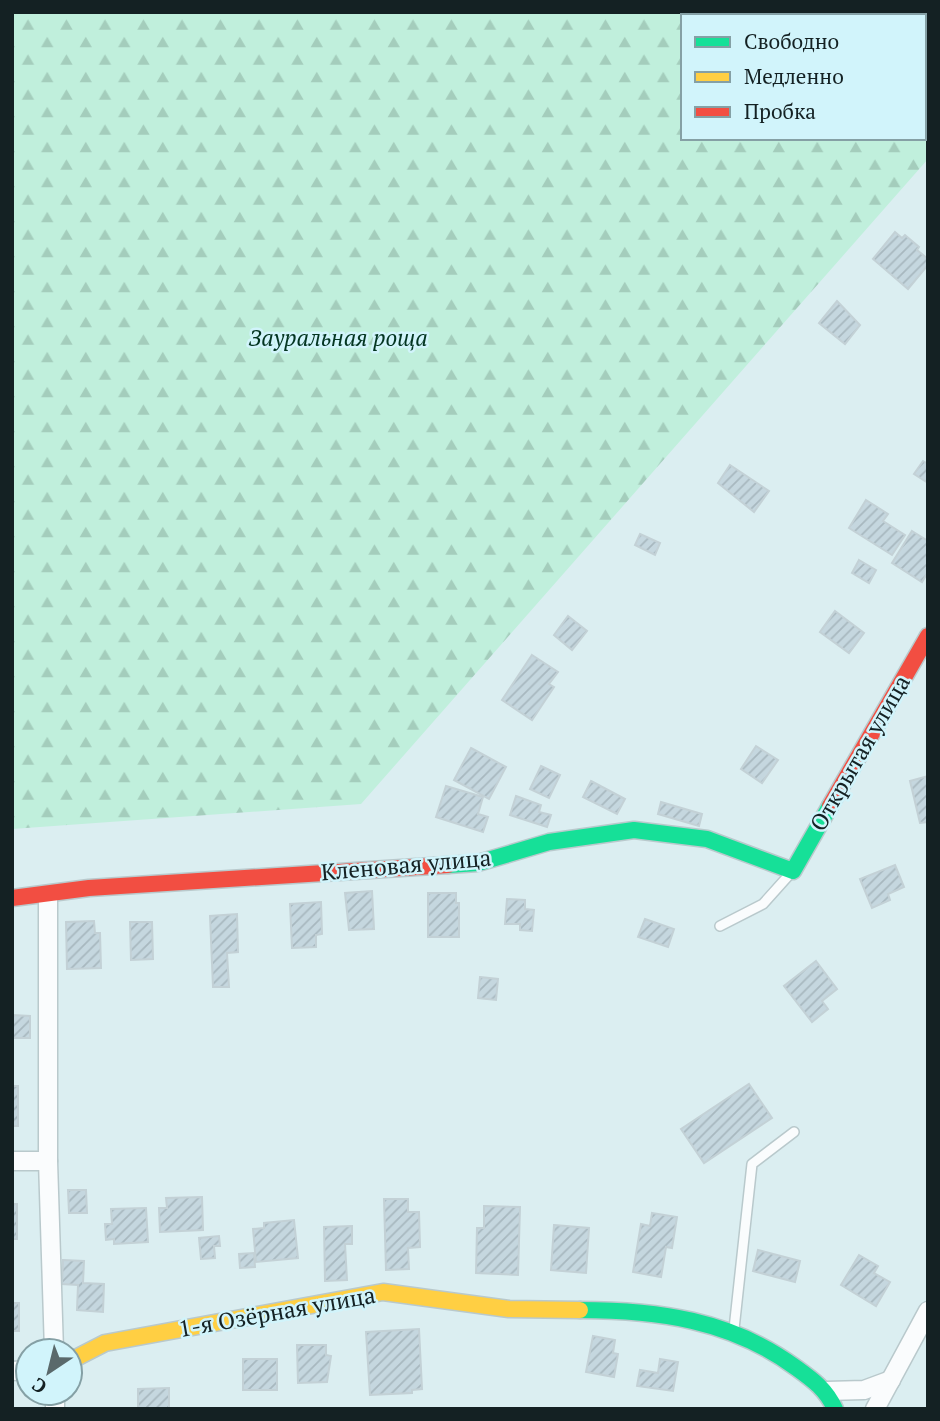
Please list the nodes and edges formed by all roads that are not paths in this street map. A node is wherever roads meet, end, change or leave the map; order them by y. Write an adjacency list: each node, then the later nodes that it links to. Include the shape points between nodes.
1 (928, 636): 2 (street, Открытая улица)
2 (793, 871): 3 (street, Кленовая улица, via 707,839 634,830 549,842 478,863 89,888); 5 (lane, via 763,904)
3 (48, 895): 4 (street, Кленовая улица); 8 (street)
4 (12, 898)
5 (720, 926)
6 (794, 1132): 10 (lane, via 752,1164)
7 (12, 1161): 8 (street)
8 (48, 1161): 11 (street)
9 (928, 1311): 13 (street)
10 (734, 1331): 12 (street, 1-я Озёрная улица, via 638,1310 509,1310 383,1292 104,1343); 14 (street, 1-я Озёрная улица)
11 (54, 1337)
12 (84, 1354)
13 (891, 1380): 14 (street, via 863,1390); 16 (street)
14 (827, 1391): 15 (street)
15 (835, 1409)
16 (875, 1409)

